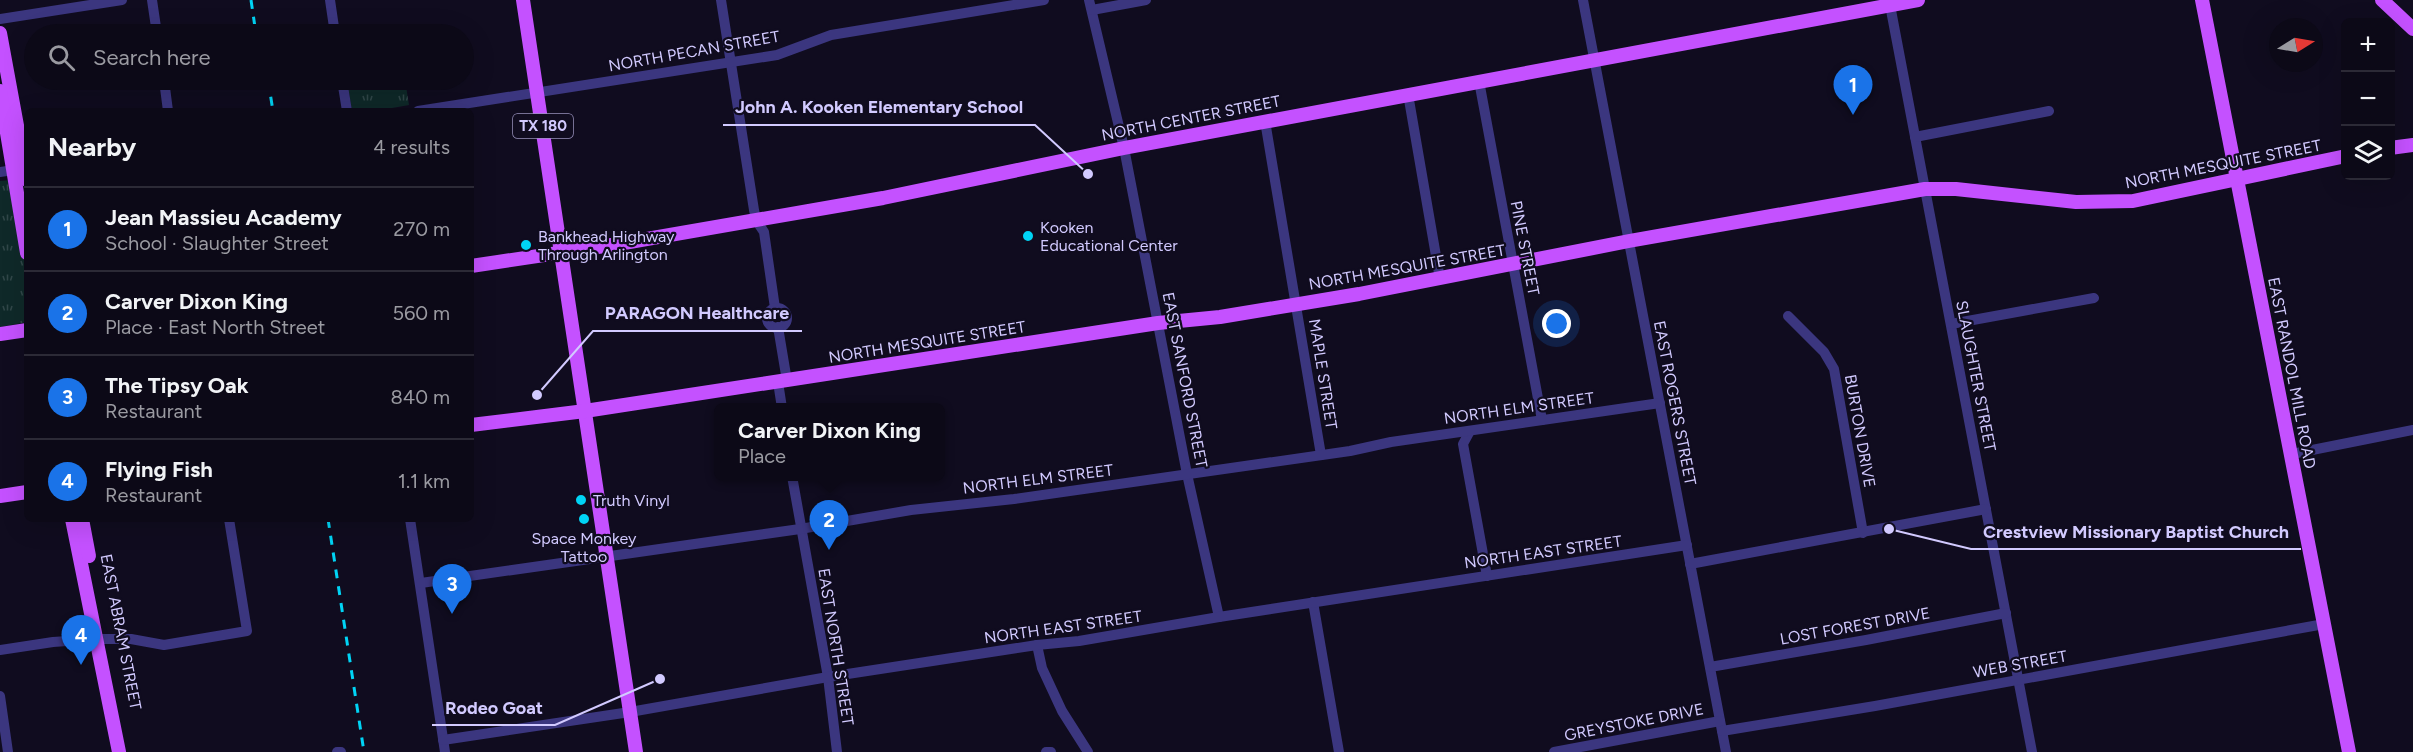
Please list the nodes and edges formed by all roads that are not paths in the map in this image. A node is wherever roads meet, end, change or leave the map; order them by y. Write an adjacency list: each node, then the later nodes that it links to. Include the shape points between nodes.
1 (122, 0): 14 (street)
2 (152, 0): 15 (street)
3 (330, 0): 16 (street)
4 (523, 0): 25 (main road, TX 180)
5 (721, 0): 20 (street)
6 (1044, 0): 20 (street, NORTH PECAN STREET, via 831,35 777,55)
7 (1146, 0): 12 (street)
8 (1583, 0): 19 (street, EAST ROGERS STREET)
9 (1918, 0): 13 (main road, NORTH CENTER STREET)
10 (2202, 0): 38 (main road, EAST RANDOL MILL ROAD)
11 (2382, 0): 17 (main road)
12 (1090, 5): 35 (street, EAST SANFORD STREET)
13 (1890, 5): 19 (main road, NORTH CENTER STREET); 32 (street, SLAUGHTER STREET)
14 (0, 19)
15 (156, 24)
16 (334, 24)
17 (2413, 29)
18 (0, 33): 37 (main road)
19 (1595, 60): 21 (main road, NORTH CENTER STREET); 42 (street, EAST ROGERS STREET)
20 (730, 61): 25 (street, NORTH PECAN STREET); 40 (street)
21 (1479, 81): 26 (main road, NORTH CENTER STREET); 44 (street, PINE STREET)
22 (165, 90): 27 (street)
23 (344, 90): 28 (street)
24 (0, 91): 37 (main road)
25 (537, 93): 29 (street, NORTH PECAN STREET); 43 (main road, TX 180)
26 (1408, 94): 31 (main road, NORTH CENTER STREET); 46 (street)
27 (168, 108)
28 (347, 108)
29 (438, 108)
30 (2049, 111): 32 (street)
31 (1265, 121): 35 (main road, NORTH CENTER STREET); 48 (street, MAPLE STREET)
32 (1915, 137): 39 (street, SLAUGHTER STREET)
33 (2413, 145): 34 (main road)
34 (2395, 147)
35 (1124, 148): 40 (main road, NORTH CENTER STREET); 50 (street, EAST SANFORD STREET)
36 (2341, 157): 38 (main road, NORTH MESQUITE STREET)
37 (18, 172): 41 (main road)
38 (2237, 179): 39 (main road, NORTH MESQUITE STREET, via 2133,201 2105,202); 62 (main road, EAST RANDOL MILL ROAD)
39 (1925, 189): 42 (main road, NORTH MESQUITE STREET); 51 (street, SLAUGHTER STREET)
40 (756, 220): 43 (main road, NORTH CENTER STREET); 54 (street, via 764,232 775,308 786,315 785,322 778,327)
41 (24, 226)
42 (1629, 241): 44 (main road, NORTH MESQUITE STREET); 56 (street, EAST ROGERS STREET)
43 (562, 253): 45 (main road, NORTH CENTER STREET); 57 (main road, TX 180)
44 (1513, 264): 46 (main road, NORTH MESQUITE STREET); 58 (street, PINE STREET)
45 (474, 266)
46 (1440, 279): 48 (main road, NORTH MESQUITE STREET)
47 (2094, 298): 51 (street)
48 (1297, 303): 50 (main road, NORTH MESQUITE STREET); 63 (street, MAPLE STREET)
49 (1788, 316): 74 (street, BURTON DRIVE, via 1824,352 1834,369)
50 (1158, 323): 54 (main road, NORTH MESQUITE STREET); 64 (street, EAST SANFORD STREET)
51 (1951, 324): 68 (street, SLAUGHTER STREET)
52 (24, 330): 53 (main road)
53 (0, 334)
54 (783, 381): 55 (street); 57 (main road, NORTH MESQUITE STREET)
55 (782, 403)
56 (1660, 403): 58 (street, NORTH ELM STREET); 75 (street, EAST ROGERS STREET)
57 (585, 411): 59 (main road, NORTH MESQUITE STREET); 76 (main road, TX 180)
58 (1542, 420): 61 (street, NORTH ELM STREET)
59 (474, 425)
60 (2413, 430): 62 (street)
61 (1470, 431): 63 (street, NORTH ELM STREET); 78 (street, via 1463,444)
62 (2292, 454): 83 (main road, EAST RANDOL MILL ROAD)
63 (1321, 455): 64 (street, NORTH ELM STREET)
64 (1187, 474): 73 (street, NORTH ELM STREET, via 911,510); 82 (street, EAST SANFORD STREET)
65 (793, 481): 73 (street, EAST NORTH STREET)
66 (24, 492): 67 (main road)
67 (0, 496)
68 (1986, 509): 74 (street); 81 (street, SLAUGHTER STREET)
69 (73, 522): 84 (main road, EAST ABRAM STREET)
70 (82, 522): 84 (main road, EAST ABRAM STREET)
71 (229, 522): 84 (street, via 247,631 164,645)
72 (410, 522): 79 (street)
73 (800, 530): 76 (street, NORTH ELM STREET); 88 (street, EAST NORTH STREET)
74 (1863, 533): 77 (street)
75 (1687, 545): 77 (street, EAST ROGERS STREET); 78 (street, NORTH EAST STREET)
76 (607, 558): 79 (street, NORTH ELM STREET); 91 (main road, TX 180)
77 (1690, 564): 87 (street, EAST ROGERS STREET)
78 (1487, 576): 80 (street, NORTH EAST STREET)
79 (420, 583): 93 (street)
80 (1313, 602): 82 (street, NORTH EAST STREET); 101 (street)
81 (2006, 613): 87 (street, LOST FOREST DRIVE); 89 (street, SLAUGHTER STREET)
82 (1219, 617): 85 (street, NORTH EAST STREET)
83 (2324, 624): 89 (street, WEB STREET); 105 (main road, EAST RANDOL MILL ROAD)
84 (101, 639): 86 (street); 95 (main road, EAST ABRAM STREET); 96 (main road, EAST ABRAM STREET)
85 (1037, 645): 88 (street, NORTH EAST STREET); 100 (street, via 1042,668 1062,711)
86 (0, 651)
87 (1710, 667): 92 (street, EAST ROGERS STREET)
88 (828, 677): 91 (street, NORTH EAST STREET); 99 (street, EAST NORTH STREET)
89 (2018, 679): 92 (street, WEB STREET); 104 (street, SLAUGHTER STREET)
90 (0, 696): 94 (street)
91 (630, 712): 93 (street, NORTH EAST STREET); 98 (main road, TX 180)
92 (1721, 726): 102 (street, GREYSTOKE DRIVE); 103 (street, EAST ROGERS STREET)
93 (443, 740): 97 (street)
94 (8, 752)
95 (119, 752)
96 (127, 752)
97 (445, 752)
98 (636, 752)
99 (837, 752)
100 (1088, 752)
101 (1339, 752)
102 (1554, 752)
103 (1726, 752)
104 (2032, 752)
105 (2349, 752)

